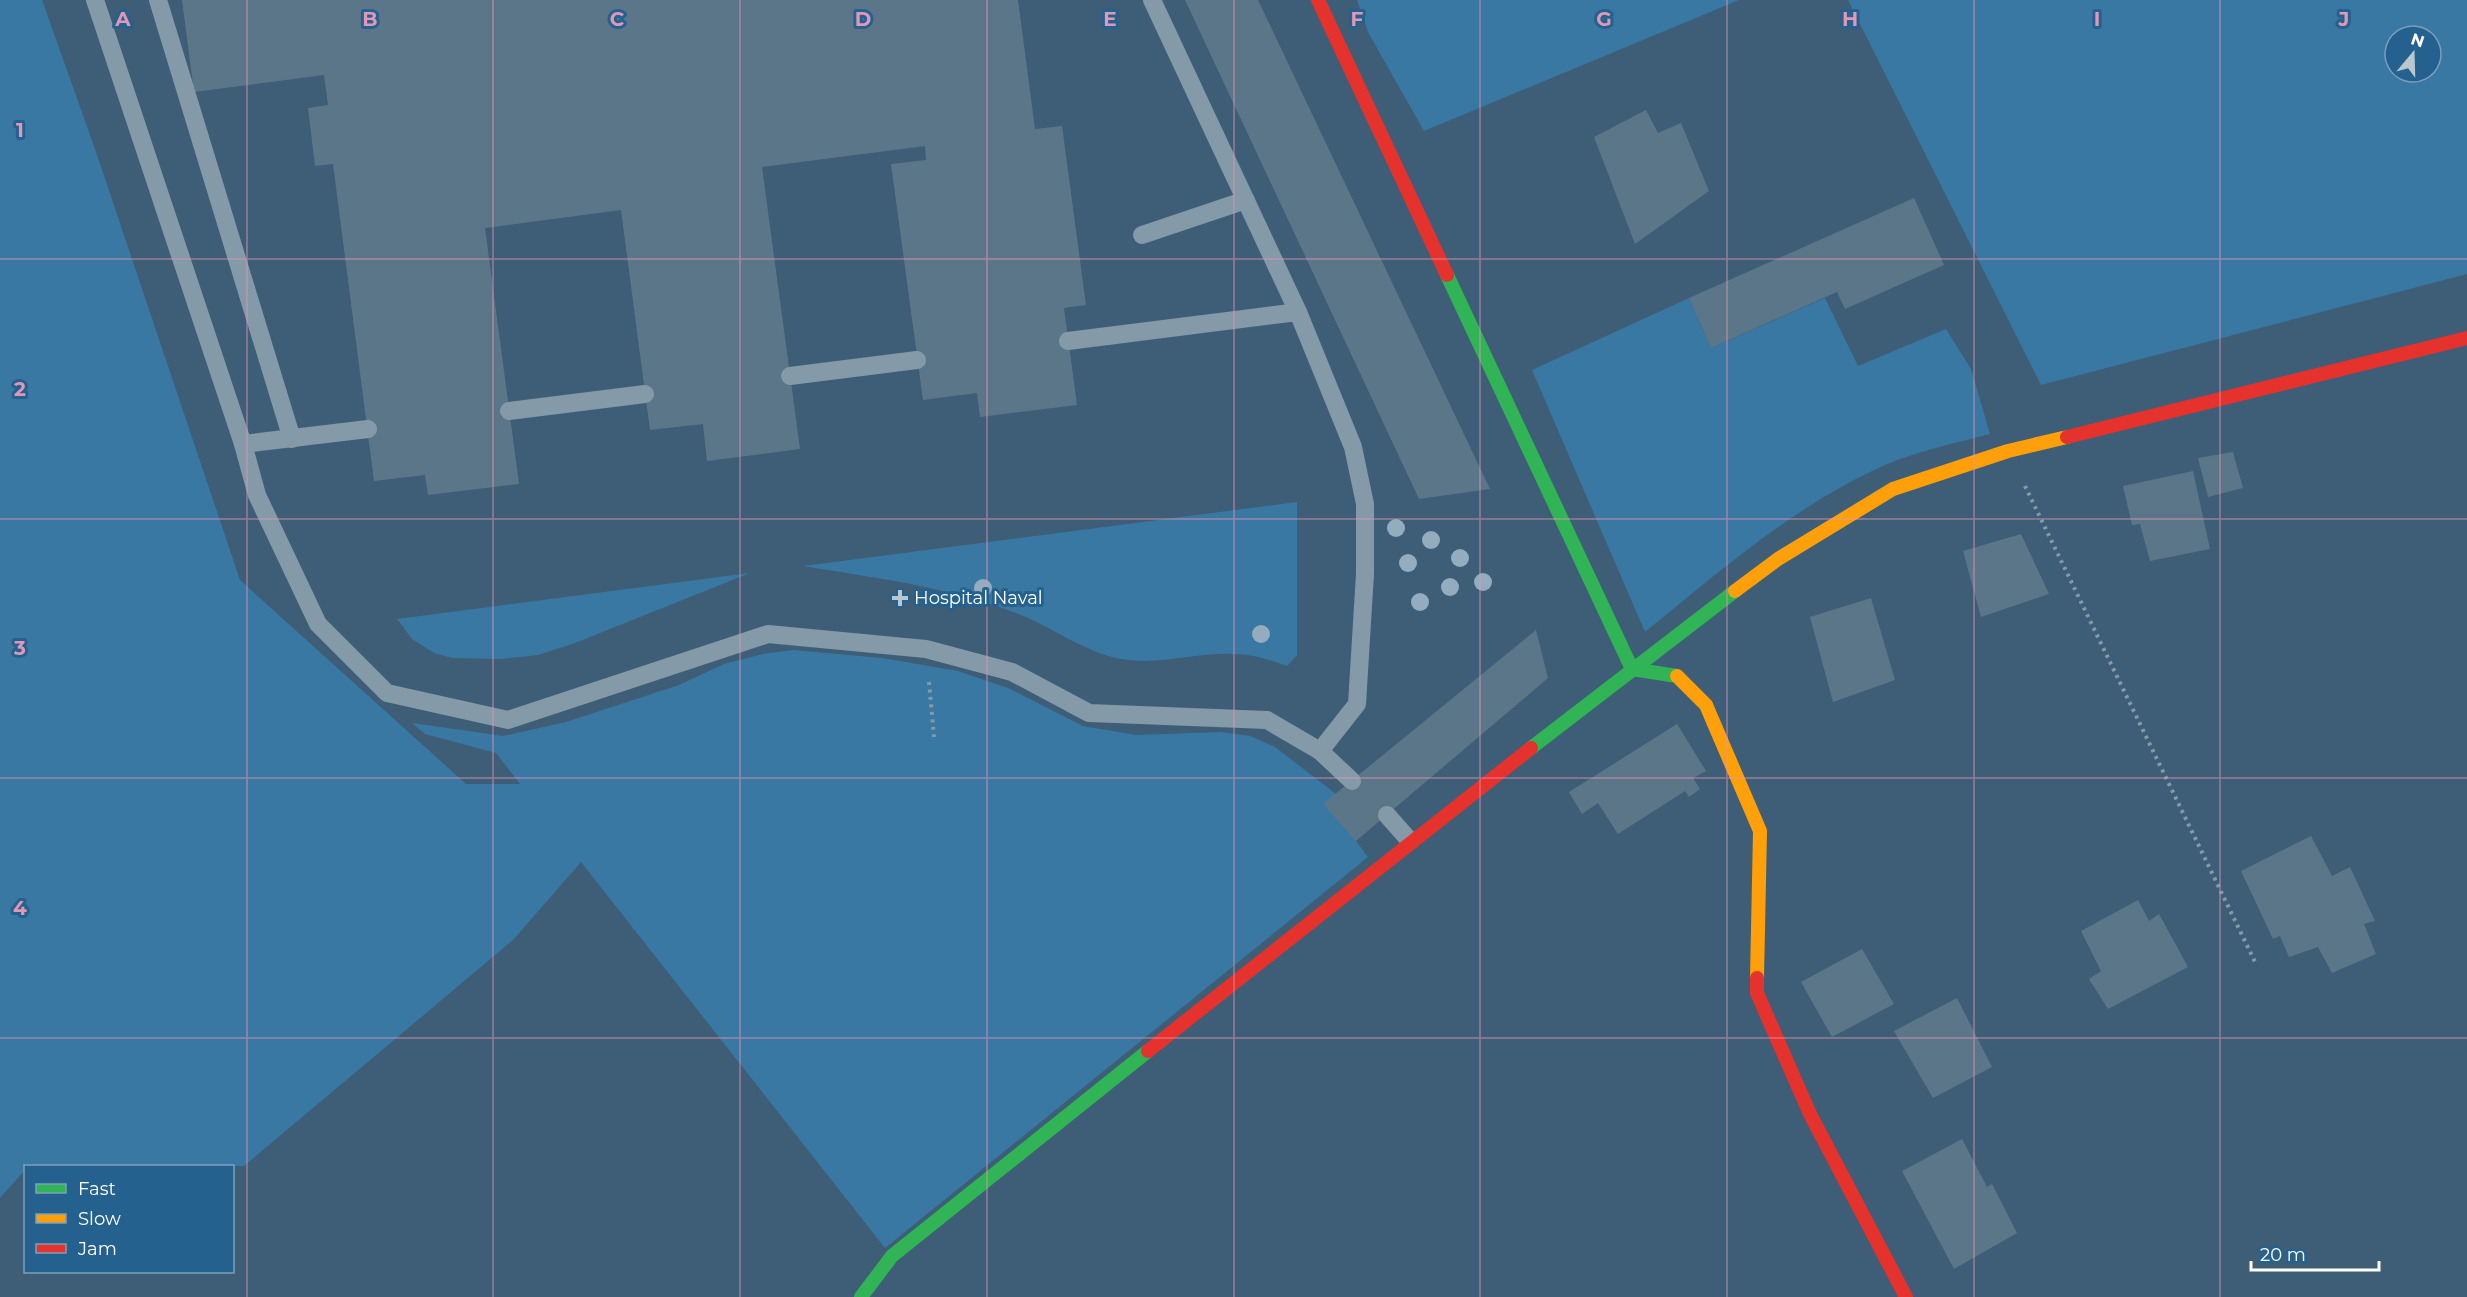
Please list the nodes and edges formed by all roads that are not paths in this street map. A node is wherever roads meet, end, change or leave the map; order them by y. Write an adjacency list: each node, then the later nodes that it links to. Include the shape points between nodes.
1 (95, 0): 16 (lane)
2 (158, 0): 15 (lane)
3 (1152, 0): 5 (lane)
4 (1318, 0): 17 (street)
5 (1246, 200): 6 (lane); 7 (lane)
6 (1142, 235)
7 (1298, 312): 9 (lane); 18 (lane, via 1353,447 1365,504 1357,704)
8 (2467, 338): 17 (street, via 2008,451 1893,489 1778,559)
9 (1068, 341)
10 (917, 360): 11 (lane)
11 (790, 376)
12 (645, 394): 13 (lane)
13 (509, 411)
14 (368, 429): 15 (lane)
15 (292, 439): 16 (lane)
16 (243, 444): 18 (lane, via 257,495 318,624 387,693 508,720 768,633 926,649 1012,672 1089,713 1266,720)
17 (1632, 669): 21 (street); 23 (street, via 1676,675 1706,705 1760,831 1757,993 1810,1114)
18 (1320, 751): 19 (lane)
19 (1352, 781)
20 (1387, 815): 21 (lane)
21 (1410, 841): 22 (street, via 892,1256)
22 (861, 1297)
23 (1906, 1297)

